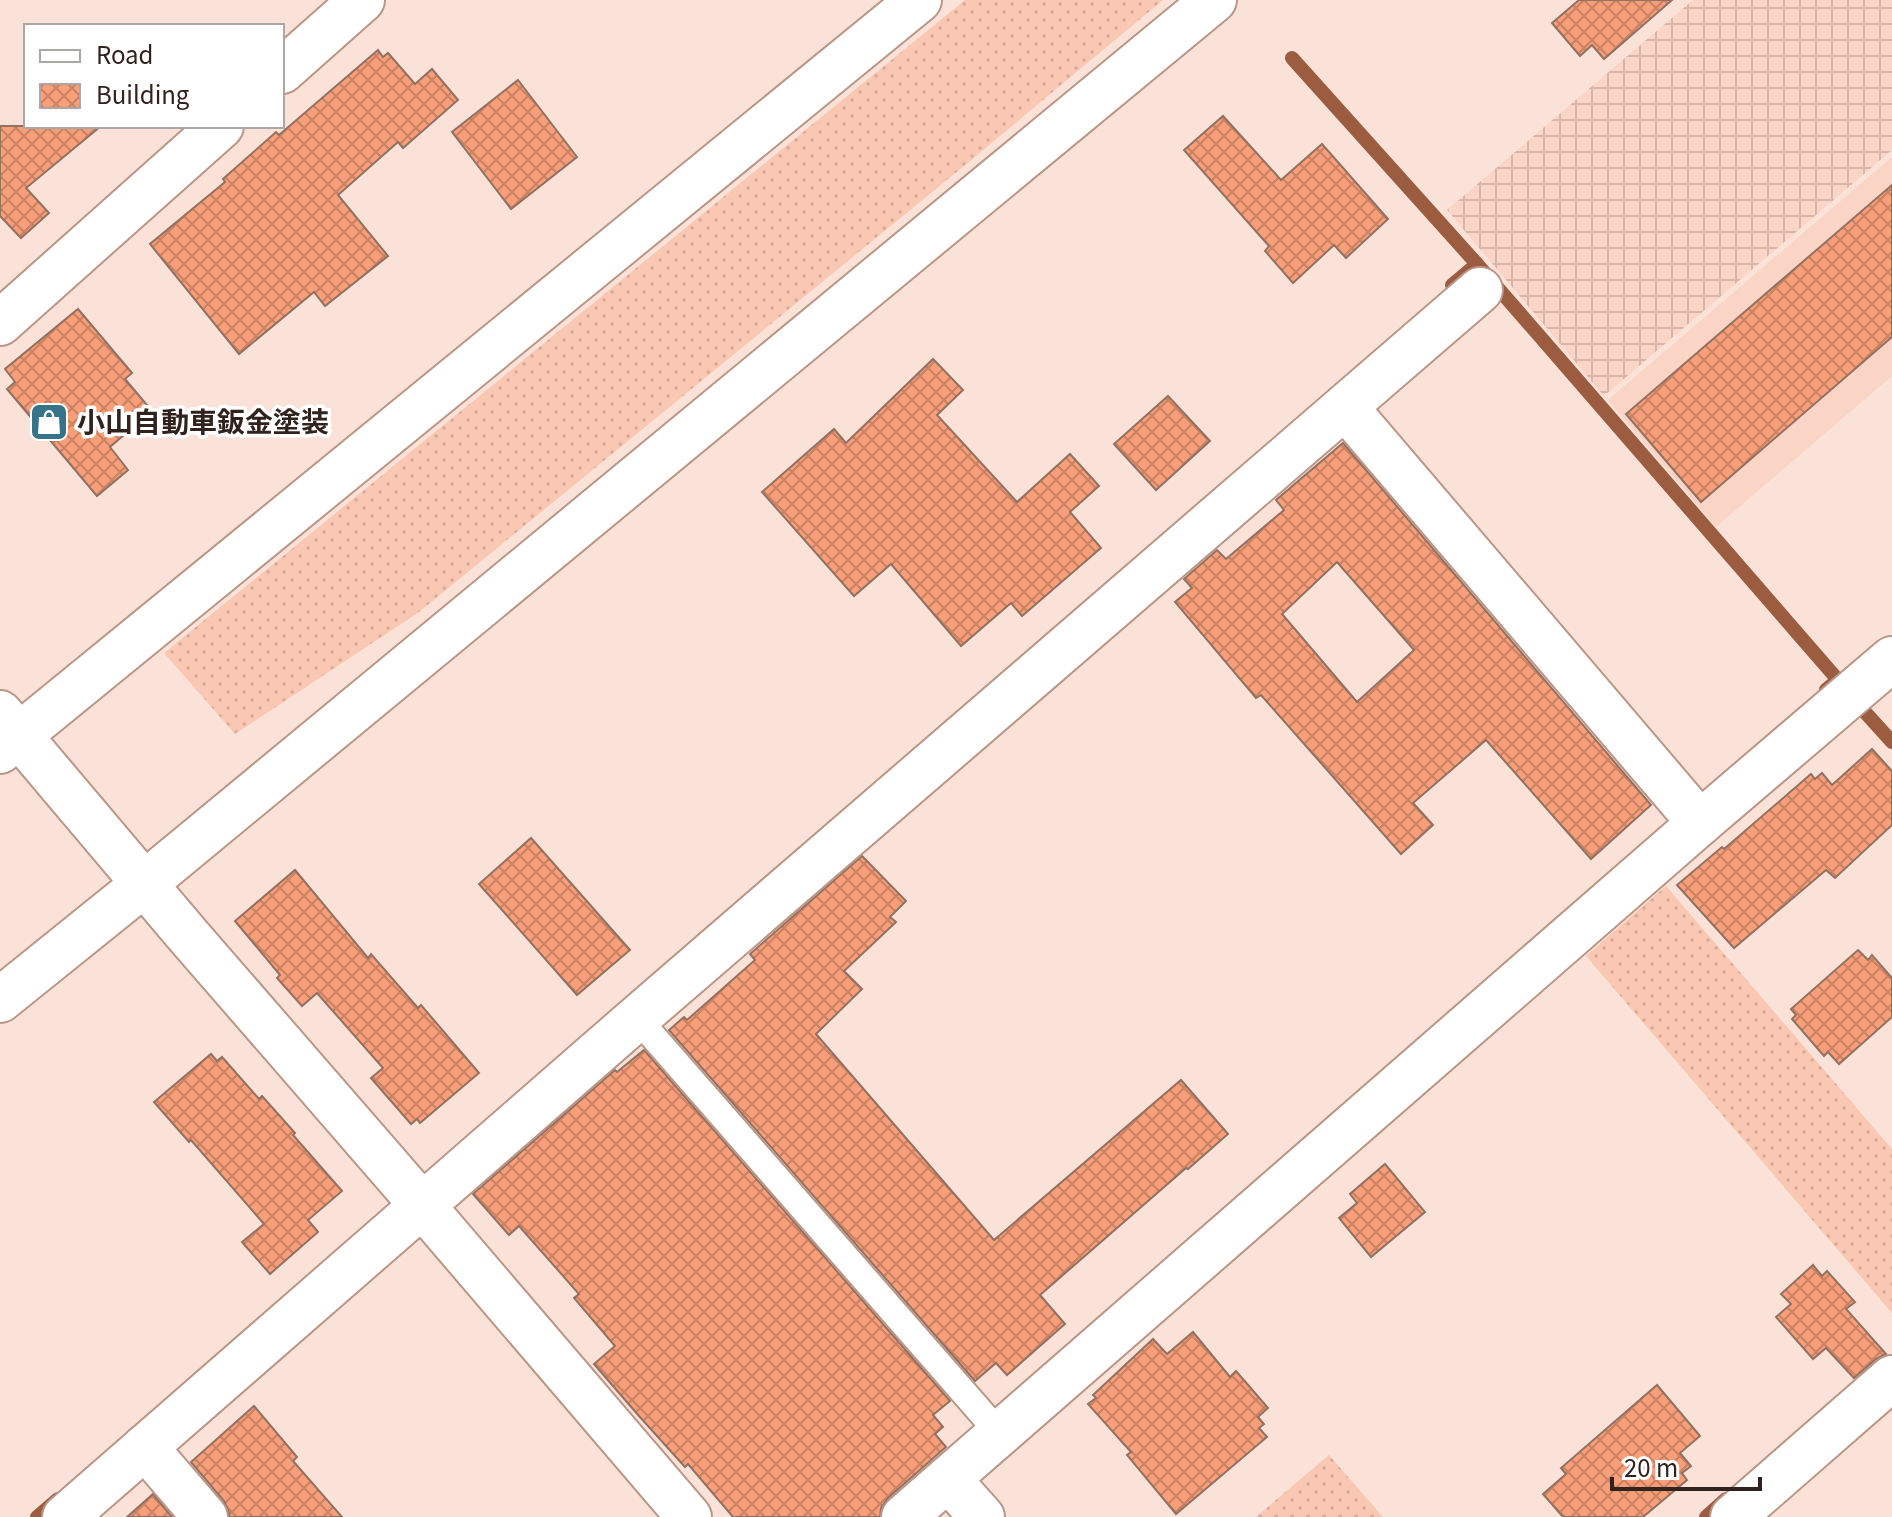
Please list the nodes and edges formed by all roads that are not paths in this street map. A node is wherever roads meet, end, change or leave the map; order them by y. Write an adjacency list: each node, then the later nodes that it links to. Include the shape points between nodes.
1 (362, 0): 4 (street)
2 (919, 0): 10 (street)
3 (1214, 0): 12 (street)
4 (284, 69)
5 (219, 128): 7 (street)
6 (1480, 290): 8 (street)
7 (0, 323)
8 (1345, 407): 11 (street); 14 (street)
9 (1892, 659): 11 (street)
10 (6, 733): 12 (street)
11 (1700, 823): 17 (street)
12 (144, 884): 13 (street); 15 (street)
13 (0, 1000)
14 (637, 1018): 15 (street); 17 (lane)
15 (422, 1205): 18 (street); 22 (street)
16 (1892, 1378): 25 (street)
17 (991, 1426): 19 (street)
18 (145, 1447): 20 (street); 21 (street)
19 (948, 1479): 23 (street); 24 (street)
20 (65, 1517)
21 (205, 1517)
22 (689, 1517)
23 (904, 1517)
24 (982, 1517)
25 (1733, 1517)

